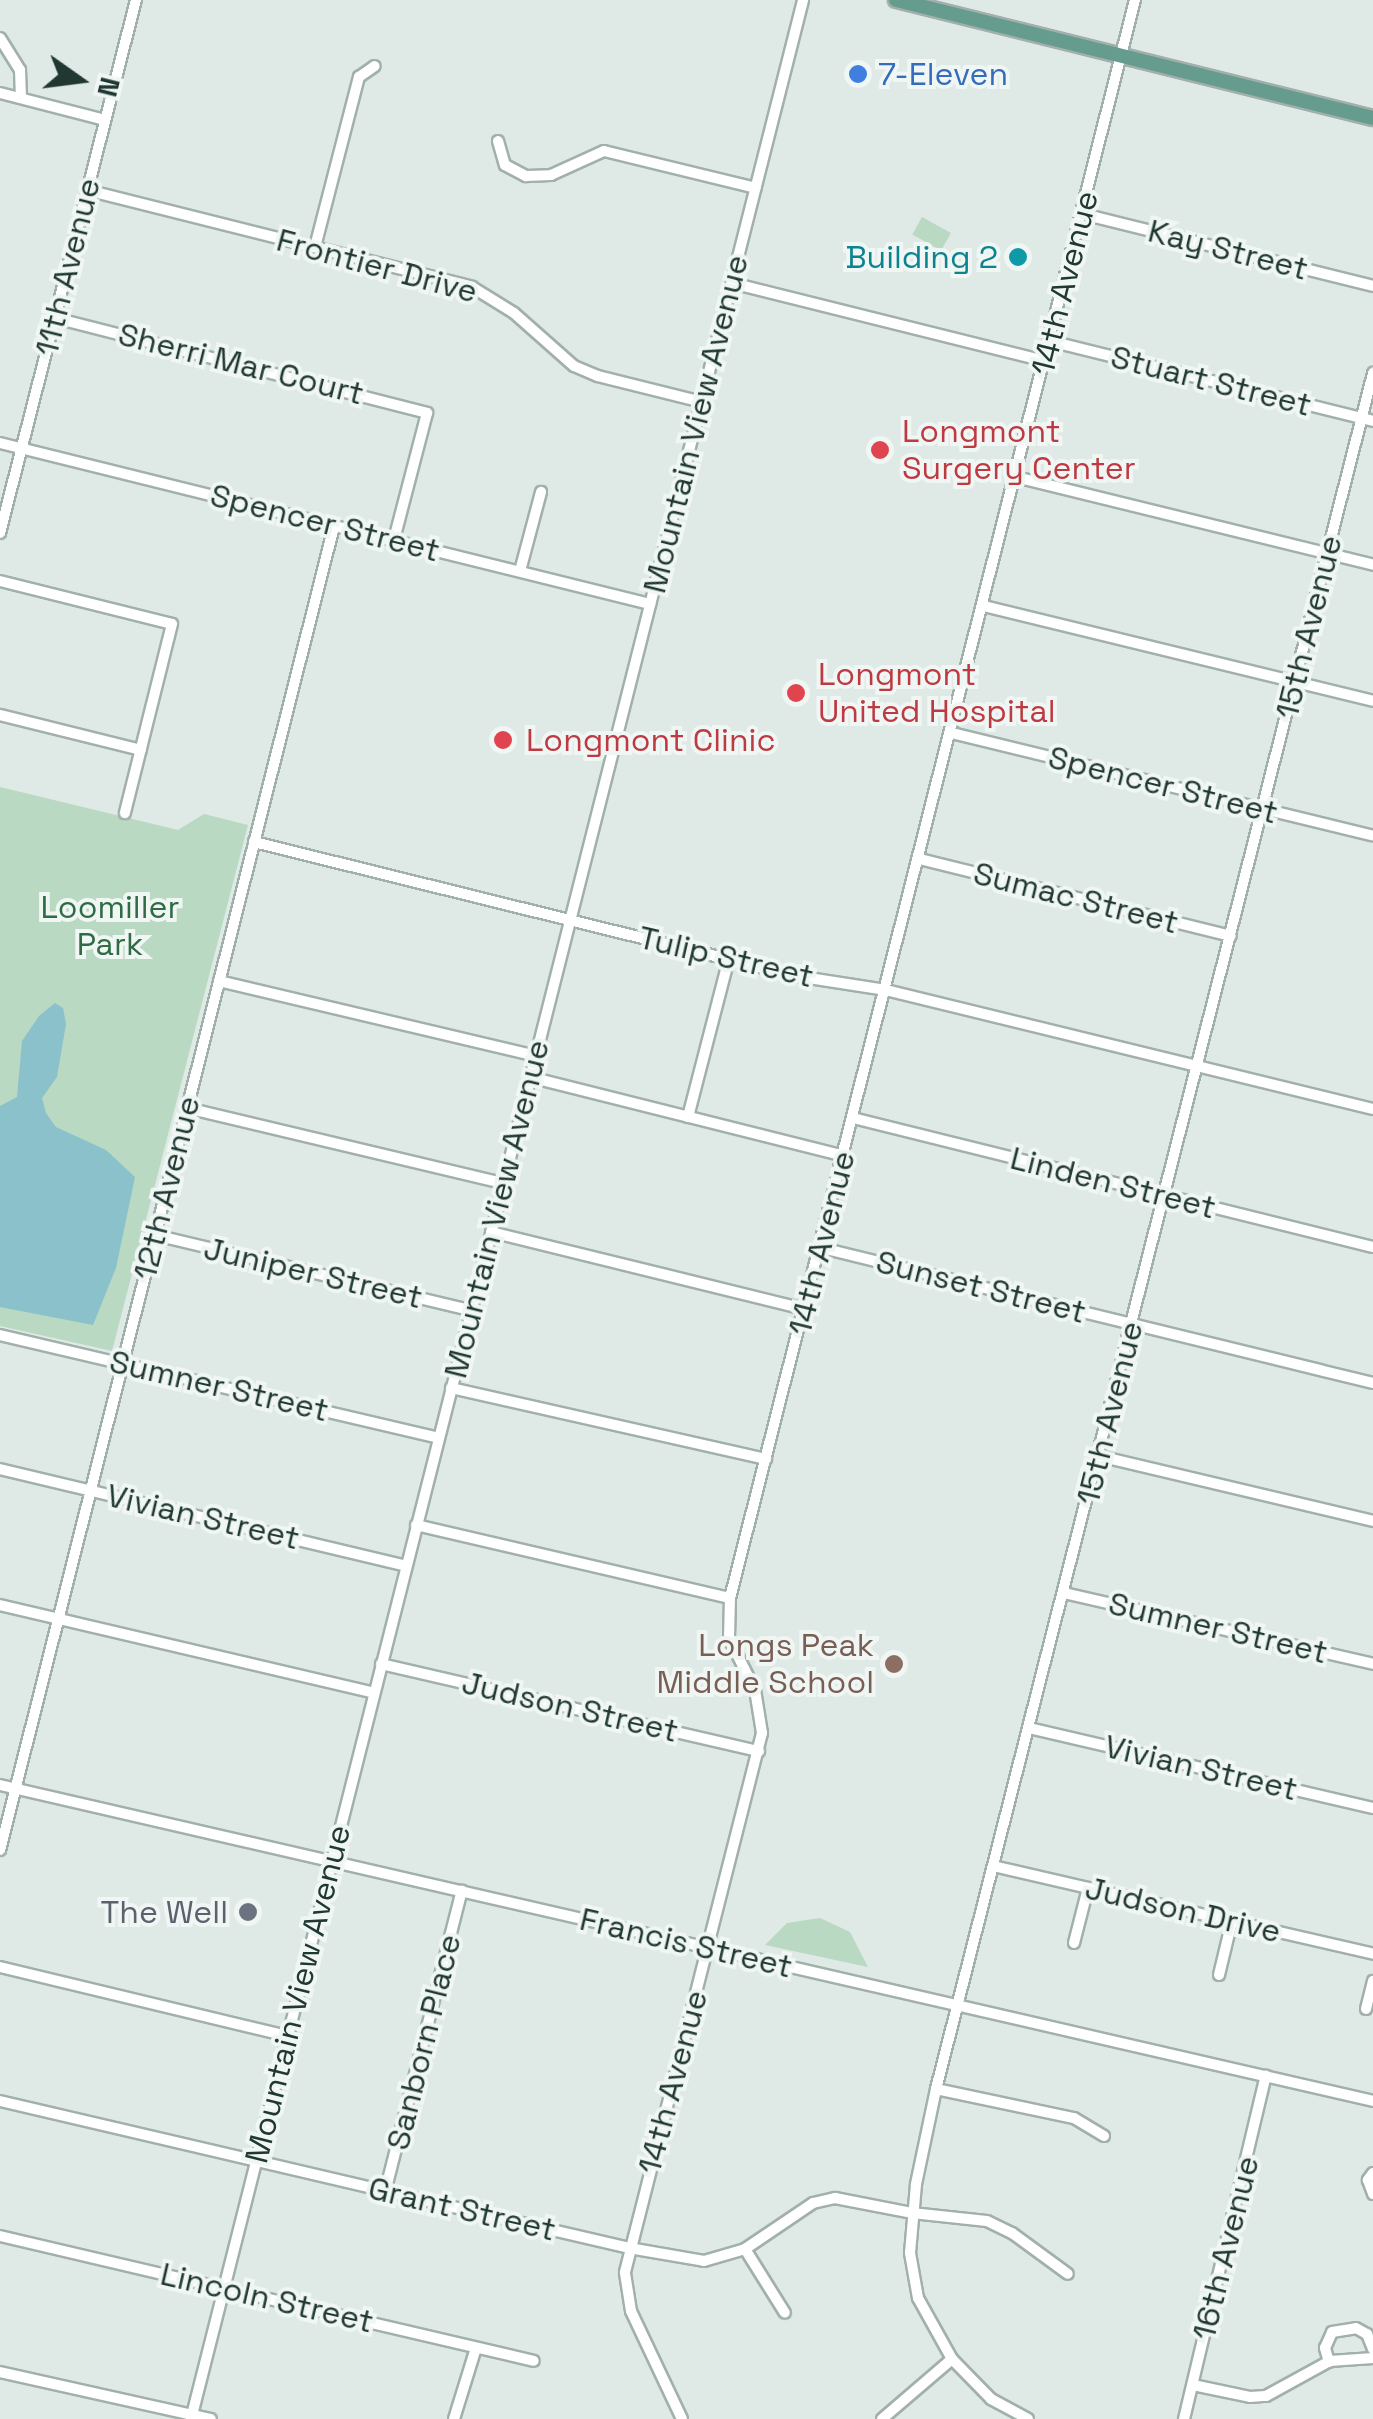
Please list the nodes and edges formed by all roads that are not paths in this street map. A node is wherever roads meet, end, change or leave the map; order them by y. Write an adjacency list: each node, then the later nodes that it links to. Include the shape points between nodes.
1 (136, 0): 11 (street, 11th Avenue)
2 (803, 0): 13 (street, Mountain View Avenue)
3 (896, 0): 6 (main road)
4 (1135, 0): 6 (street, 14th Avenue)
5 (0, 38): 9 (street, via 20,70)
6 (1122, 56): 10 (main road); 15 (street, 14th Avenue)
7 (375, 66): 16 (street, via 359,77)
8 (0, 93): 9 (street)
9 (21, 98): 11 (street)
10 (1373, 118)
11 (105, 120): 14 (street, 11th Avenue)
12 (498, 141): 13 (street, via 504,166 526,176 551,175 604,151)
13 (756, 188): 17 (street, Mountain View Avenue)
14 (87, 190): 16 (street, Frontier Drive); 19 (street, 11th Avenue)
15 (1083, 214): 18 (street, Kay Street); 20 (street, 14th Avenue)
16 (315, 247): 23 (street, Frontier Drive, via 472,288 574,366)
17 (732, 283): 21 (street); 23 (street, Mountain View Avenue)
18 (1373, 286)
19 (54, 318): 26 (street, 11th Avenue); 31 (street, Sherri Mar Court, via 428,413)
20 (1050, 342): 21 (street, 14th Avenue); 24 (street, Stuart Street)
21 (1045, 361): 27 (street, 14th Avenue)
22 (1373, 373): 24 (street, 15th Avenue)
23 (702, 402): 36 (street, Mountain View Avenue)
24 (1367, 420): 32 (street, 15th Avenue)
25 (0, 442): 26 (street, Spencer Street)
26 (22, 448): 29 (street, Spencer Street); 30 (street, 11th Avenue)
27 (1016, 476): 32 (street); 37 (street, 14th Avenue)
28 (542, 492): 34 (street)
29 (334, 526): 31 (street, Spencer Street); 46 (street, 12th Avenue)
30 (0, 533)
31 (394, 540): 34 (street, Spencer Street)
32 (1328, 554): 33 (street); 38 (street, 15th Avenue)
33 (1373, 566)
34 (520, 571): 36 (street, Spencer Street)
35 (0, 582): 42 (street, via 172,624)
36 (650, 604): 48 (street, Mountain View Avenue)
37 (984, 606): 38 (street); 41 (street, 14th Avenue)
38 (1294, 682): 39 (street); 43 (street, 15th Avenue)
39 (1373, 701)
40 (0, 715): 42 (street)
41 (952, 732): 43 (street, Spencer Street); 47 (street, 14th Avenue)
42 (141, 750): 44 (street)
43 (1263, 810): 45 (street, Spencer Street); 49 (street, 15th Avenue)
44 (126, 813)
45 (1373, 836)
46 (254, 842): 48 (street, Tulip Street); 51 (street, 12th Avenue)
47 (920, 860): 49 (street, Sumac Street); 52 (street, 14th Avenue)
48 (570, 919): 50 (street, Tulip Street); 53 (street, Mountain View Avenue)
49 (1231, 936): 54 (street, 15th Avenue)
50 (729, 960): 52 (street, Tulip Street); 58 (street)
51 (219, 981): 53 (street); 56 (street, 12th Avenue)
52 (886, 990): 54 (street, Tulip Street); 59 (street, 14th Avenue)
53 (536, 1056): 55 (street, Mountain View Avenue)
54 (1198, 1066): 57 (street, Tulip Street); 62 (street, 15th Avenue)
55 (530, 1077): 58 (street); 61 (street, Mountain View Avenue)
56 (187, 1108): 61 (street); 64 (street, 12th Avenue)
57 (1373, 1109)
58 (688, 1117): 60 (street)
59 (854, 1118): 60 (street, 14th Avenue); 62 (street, Linden Street)
60 (844, 1156): 66 (street, 14th Avenue)
61 (503, 1183): 63 (street, Mountain View Avenue)
62 (1165, 1196): 65 (street, Linden Street); 69 (street, 15th Avenue)
63 (491, 1232): 67 (street, Mountain View Avenue); 68 (street)
64 (155, 1236): 67 (street, Juniper Street); 71 (street, 12th Avenue)
65 (1373, 1247)
66 (822, 1248): 68 (street, 14th Avenue); 69 (street, Sunset Street)
67 (471, 1310): 73 (street, Mountain View Avenue)
68 (805, 1310): 76 (street, 14th Avenue)
69 (1133, 1324): 72 (street, Sunset Street); 75 (street, 15th Avenue)
70 (0, 1335): 71 (street, Sumner Street)
71 (123, 1364): 74 (street, Sumner Street); 78 (street, 12th Avenue)
72 (1373, 1383)
73 (452, 1388): 74 (street, Mountain View Avenue); 76 (street)
74 (438, 1438): 80 (street, Mountain View Avenue)
75 (1099, 1456): 79 (street); 82 (street, 15th Avenue)
76 (766, 1459): 83 (street, 14th Avenue)
77 (0, 1469): 78 (street, Vivian Street)
78 (90, 1491): 81 (street, Vivian Street); 85 (street, 12th Avenue)
79 (1373, 1522)
80 (416, 1525): 81 (street, Mountain View Avenue); 83 (street)
81 (406, 1566): 86 (street, Mountain View Avenue)
82 (1064, 1593): 87 (street, Sumner Street); 89 (street, 15th Avenue)
83 (730, 1598): 90 (street, 14th Avenue, via 729,1638 761,1711)
84 (0, 1605): 85 (street)
85 (58, 1618): 88 (street); 92 (street, 12th Avenue)
86 (381, 1664): 88 (street, Mountain View Avenue); 90 (street, Judson Street)
87 (1373, 1664)
88 (374, 1693): 95 (street, Mountain View Avenue)
89 (1029, 1728): 93 (street, Vivian Street); 96 (street, 15th Avenue)
90 (759, 1752): 101 (street, 14th Avenue)
91 (0, 1785): 92 (street, Francis Street)
92 (16, 1788): 94 (street, 12th Avenue); 95 (street, Francis Street)
93 (1373, 1808)
94 (0, 1850)
95 (331, 1861): 98 (street, Francis Street); 108 (street, Mountain View Avenue)
96 (993, 1866): 97 (street, Judson Drive); 106 (street, 15th Avenue)
97 (1088, 1888): 99 (street, Judson Drive); 100 (street)
98 (462, 1891): 101 (street, Francis Street); 116 (street, Sanborn Place)
99 (1232, 1922): 102 (street, Judson Drive); 104 (street)
100 (1074, 1943)
101 (710, 1948): 106 (street, Francis Street); 120 (street, 14th Avenue)
102 (1373, 1954)
103 (0, 1967): 108 (street)
104 (1219, 1975)
105 (1373, 1981): 107 (street)
106 (958, 2005): 109 (street, Francis Street); 110 (street, 15th Avenue)
107 (1366, 2010)
108 (287, 2036): 114 (street, Mountain View Avenue)
109 (1266, 2076): 112 (street, Francis Street); 132 (street, 16th Avenue)
110 (936, 2089): 113 (street, via 1074,2118); 118 (street, 15th Avenue)
111 (0, 2101): 114 (street, Grant Street)
112 (1373, 2101)
113 (1104, 2136)
114 (256, 2162): 116 (street, Grant Street); 123 (street, Mountain View Avenue)
115 (1373, 2173): 117 (street)
116 (385, 2192): 120 (street, Grant Street)
117 (1373, 2194)
118 (912, 2213): 121 (street, Grant Street, via 835,2198 813,2203); 122 (street, Grant Street, via 987,2221); 128 (street, 15th Avenue, via 918,2298)
119 (0, 2236): 123 (street, Lincoln Street)
120 (629, 2248): 121 (street, Grant Street, via 704,2261); 136 (street, 14th Avenue, via 625,2290 631,2310)
121 (745, 2250): 124 (street)
122 (1068, 2274)
123 (224, 2288): 125 (street, Lincoln Street); 133 (street, Mountain View Avenue)
124 (785, 2312)
125 (476, 2348): 129 (street, Lincoln Street); 135 (street)
126 (1373, 2349): 130 (street, via 1356,2328 1332,2332 1324,2348)
127 (1373, 2358): 130 (street)
128 (952, 2359): 137 (street); 138 (street, 15th Avenue, via 991,2399)
129 (534, 2361)
130 (1330, 2362): 132 (street, via 1266,2396)
131 (0, 2372): 133 (street)
132 (1192, 2385): 139 (street, 16th Avenue)
133 (192, 2417): 134 (street)
134 (211, 2419)
135 (454, 2419)
136 (682, 2419)
137 (882, 2419)
138 (1028, 2419)
139 (1184, 2419)

